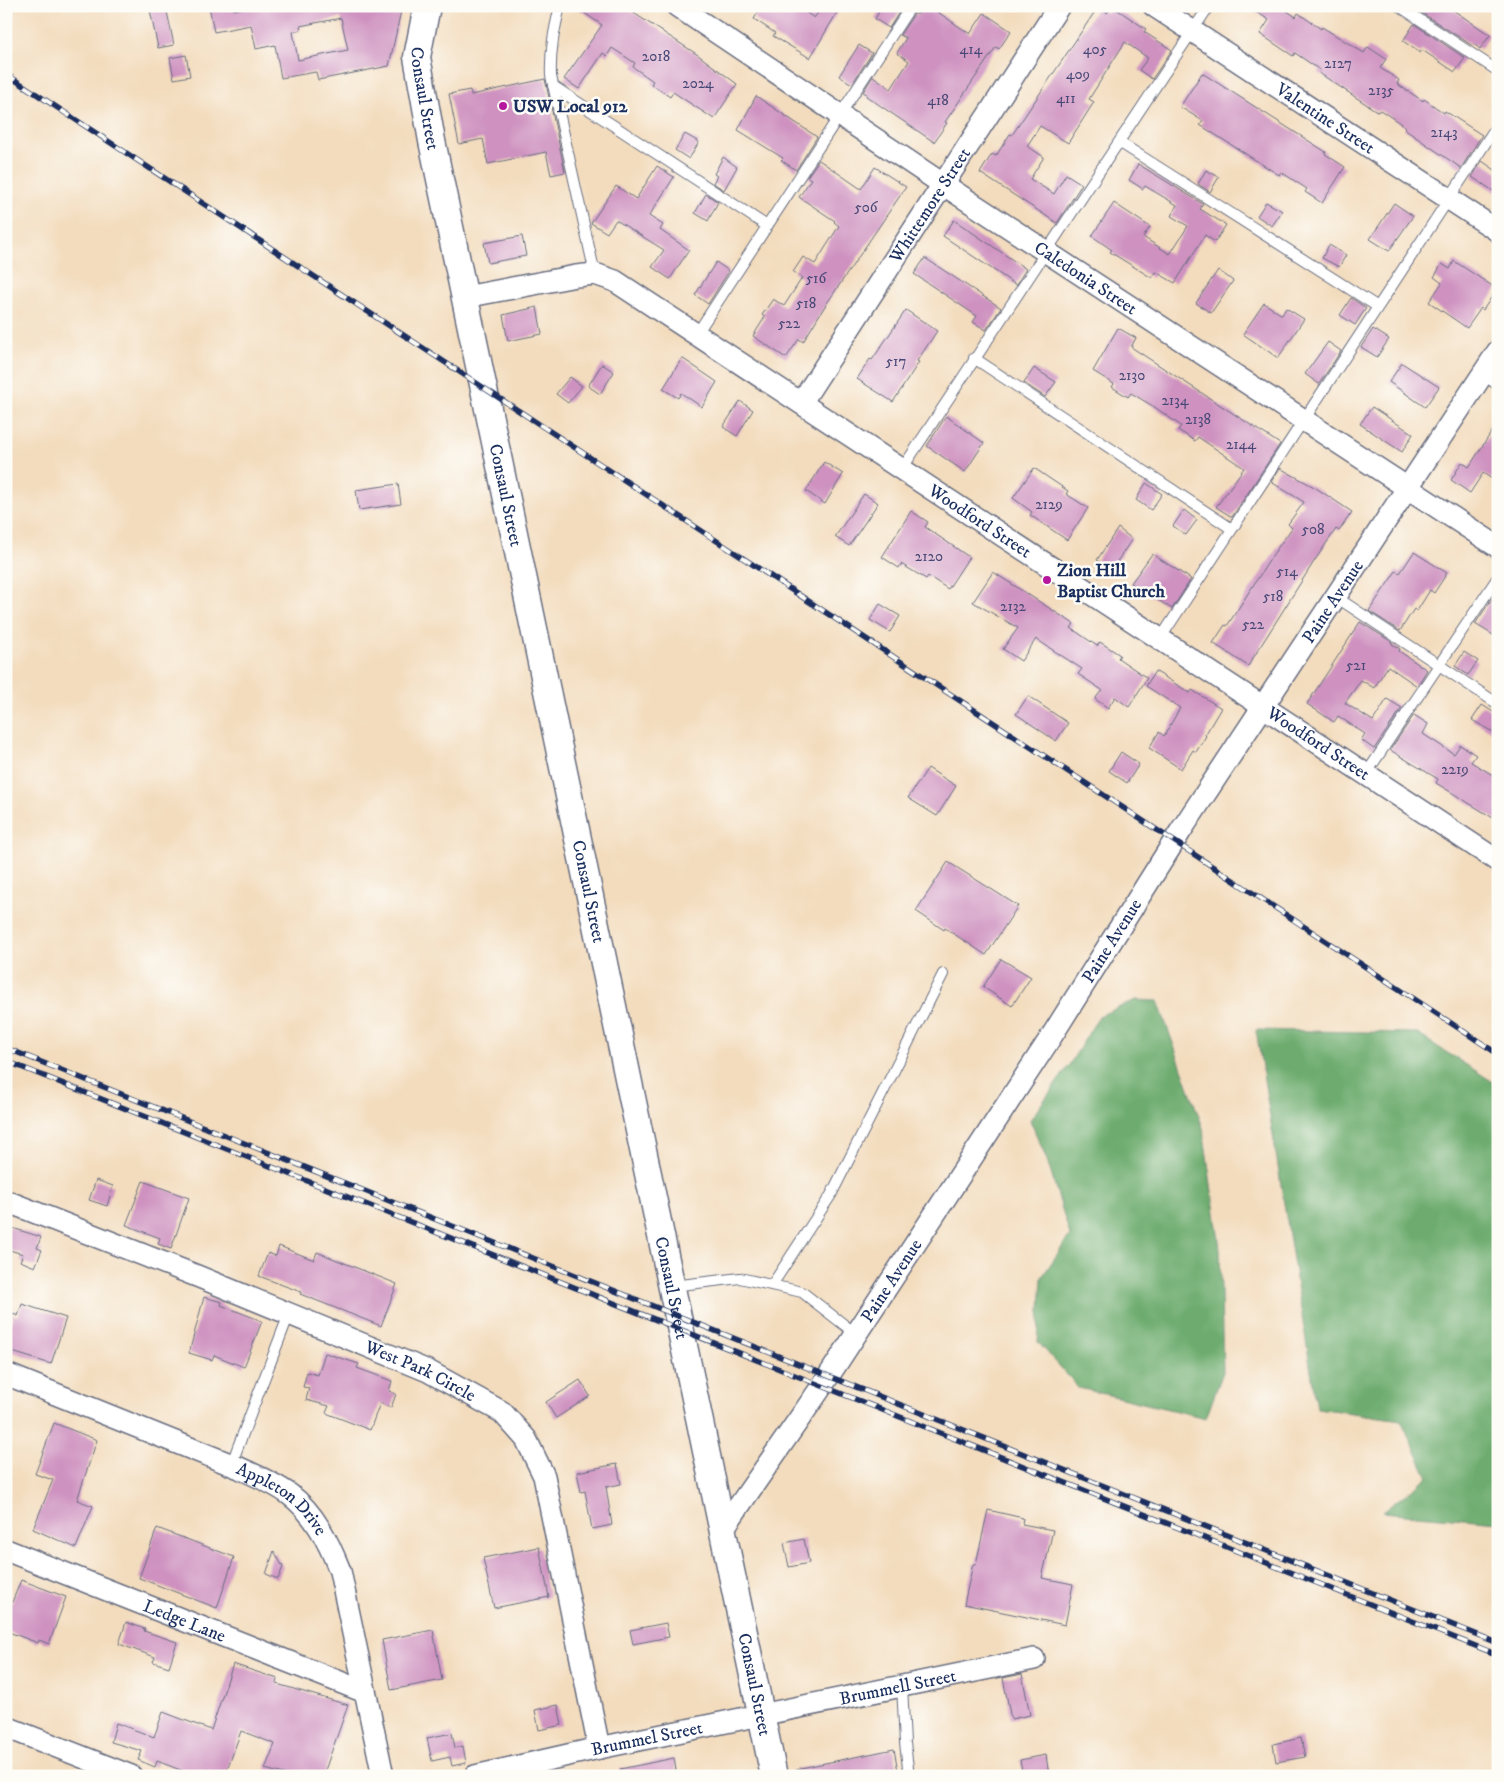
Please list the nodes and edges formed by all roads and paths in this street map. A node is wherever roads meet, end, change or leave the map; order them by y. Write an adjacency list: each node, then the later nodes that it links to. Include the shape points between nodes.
1 (426, 6): 21 (street, Consaul Street, via 417,57)
2 (560, 6): 11 (lane, via 550,53)
3 (677, 6): 12 (street, Caledonia Street)
4 (911, 6): 12 (lane)
5 (1059, 6): 15 (street, Whittemore Street)
6 (1154, 6): 9 (street, Valentine Street)
7 (1209, 6): 9 (lane)
8 (1399, 6): 10 (lane)
9 (1193, 31): 14 (lane); 16 (street, Valentine Street)
10 (1498, 71)
11 (553, 86): 17 (lane); 20 (lane)
12 (840, 115): 15 (street, Caledonia Street); 17 (lane)
13 (1498, 124): 16 (lane)
14 (1119, 142): 19 (lane); 22 (lane)
15 (944, 185): 19 (street, Caledonia Street); 27 (street, Whittemore Street)
16 (1449, 199): 18 (street, Valentine Street); 22 (lane)
17 (768, 226): 23 (lane)
18 (1498, 231)
19 (1046, 252): 25 (lane); 28 (street, Caledonia Street)
20 (596, 274): 21 (street); 23 (street, Woodford Street, via 615,282)
21 (465, 297): 44 (street, Consaul Street)
22 (1378, 307): 28 (lane)
23 (696, 335): 27 (street, Woodford Street)
24 (1498, 350): 26 (street, Paine Avenue)
25 (974, 358): 29 (lane); 31 (lane)
26 (1490, 379): 30 (street, Paine Avenue)
27 (801, 403): 29 (street, Woodford Street)
28 (1304, 420): 30 (street, Caledonia Street); 31 (lane)
29 (902, 469): 35 (street, Woodford Street)
30 (1407, 487): 32 (street, Caledonia Street); 34 (street, Paine Avenue)
31 (1232, 529): 35 (lane)
32 (1498, 547)
33 (1498, 577): 36 (lane)
34 (1336, 597): 36 (lane); 38 (street, Paine Avenue)
35 (1160, 639): 38 (street, Woodford Street)
36 (1439, 665): 37 (lane); 39 (lane)
37 (1498, 704)
38 (1264, 707): 39 (street, Woodford Street); 46 (street, Paine Avenue)
39 (1366, 774): 40 (street, Woodford Street)
40 (1498, 861)
41 (943, 974): 43 (lane, via 831,1195)
42 (6, 1201): 45 (street, West Park Circle)
43 (772, 1285): 44 (lane, via 740,1278); 46 (lane, via 802,1292)
44 (672, 1286): 49 (street, Consaul Street)
45 (289, 1314): 48 (lane); 56 (street, West Park Circle, via 428,1371 502,1412 526,1439 544,1476)
46 (856, 1334): 49 (street, Paine Avenue)
47 (6, 1374): 48 (street, Appleton Drive)
48 (231, 1465): 53 (street, Appleton Drive, via 290,1494 315,1521 331,1547 340,1572)
49 (723, 1529): 54 (street, Consaul Street)
50 (6, 1550): 53 (street, Ledge Lane)
51 (1034, 1659): 52 (street, Brummell Street)
52 (902, 1686): 54 (street, Brummell Street); 61 (lane)
53 (365, 1692): 58 (street, Appleton Drive)
54 (762, 1715): 56 (street, Brummel Street); 60 (street, Consaul Street)
55 (6, 1727): 57 (street)
56 (599, 1748): 59 (street, Brummel Street)
57 (131, 1776)
58 (384, 1776)
59 (475, 1776)
60 (774, 1776)
61 (909, 1776)

